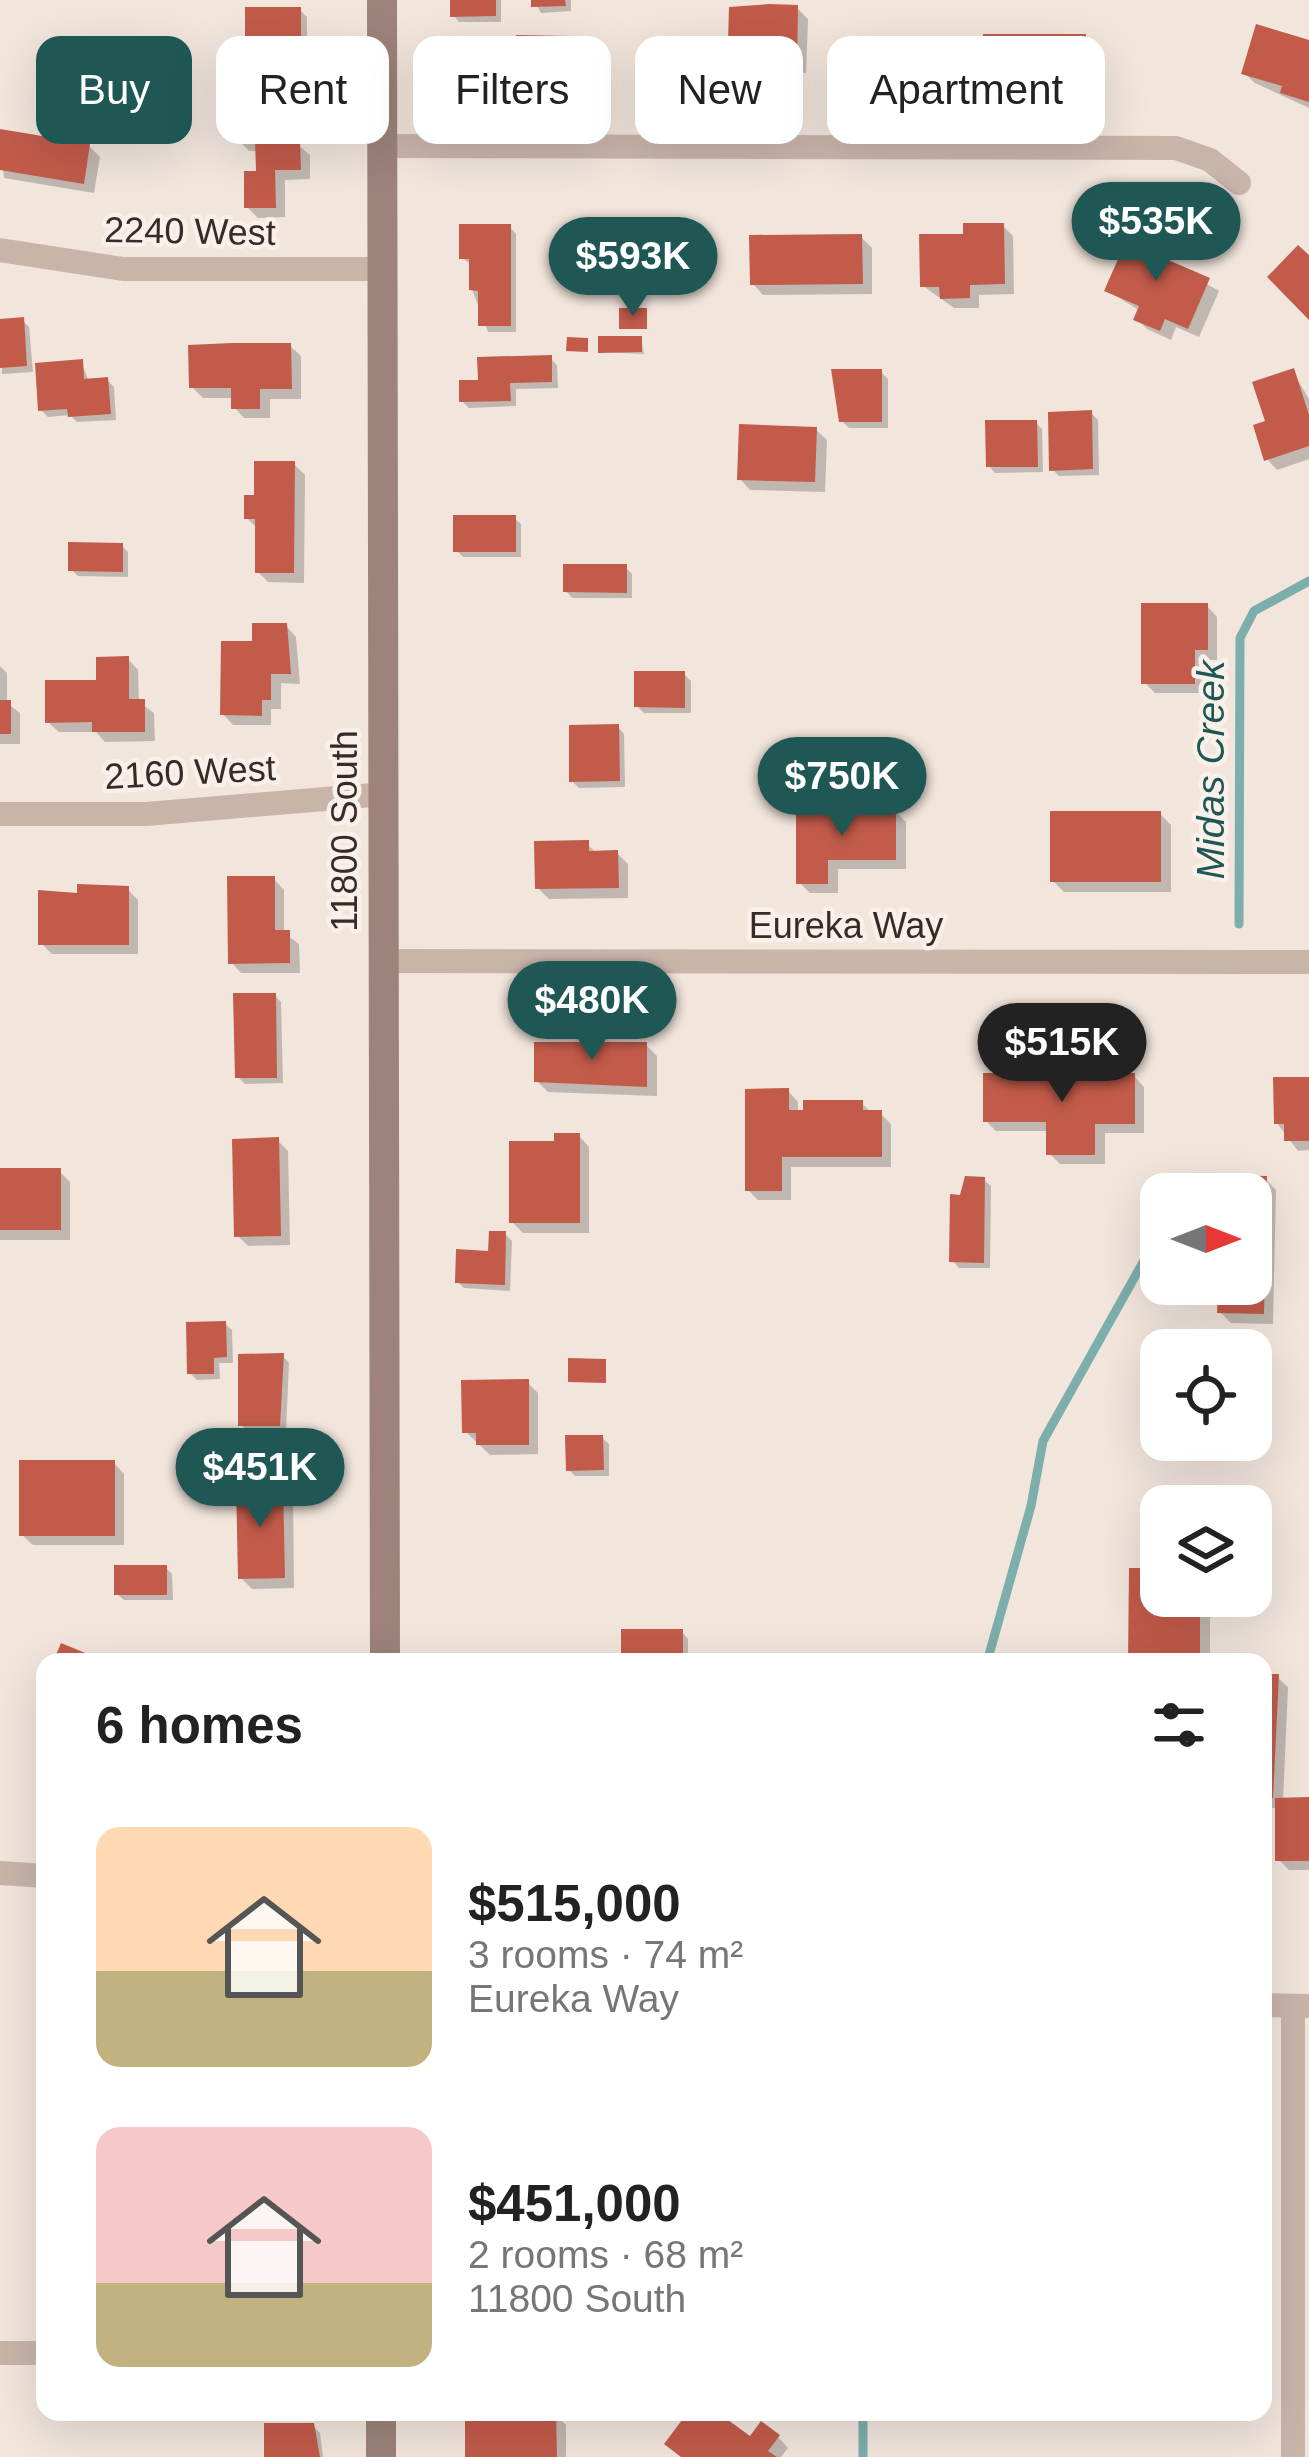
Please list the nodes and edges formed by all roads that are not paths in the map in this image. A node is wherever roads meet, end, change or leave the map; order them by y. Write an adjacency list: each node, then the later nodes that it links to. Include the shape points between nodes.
1 (382, 0): 2 (main road, 11800 South)
2 (381, 146): 3 (street, via 1176,148 1210,160); 5 (main road, 11800 South)
3 (1239, 183)
4 (0, 250): 5 (street, 2240 West, via 124,269)
5 (380, 269): 6 (main road, 11800 South)
6 (384, 794): 7 (street, 2160 West, via 146,814); 8 (main road, 11800 South)
7 (0, 814)
8 (383, 961): 9 (street, Eureka Way); 10 (main road, 11800 South)
9 (1309, 962)
10 (385, 1653)
11 (0, 1873): 12 (street)
12 (36, 1875)
13 (1301, 2006): 18 (street)
14 (0, 2353): 15 (street)
15 (36, 2353)
16 (381, 2421): 17 (main road)
17 (381, 2457)
18 (1293, 2457)

